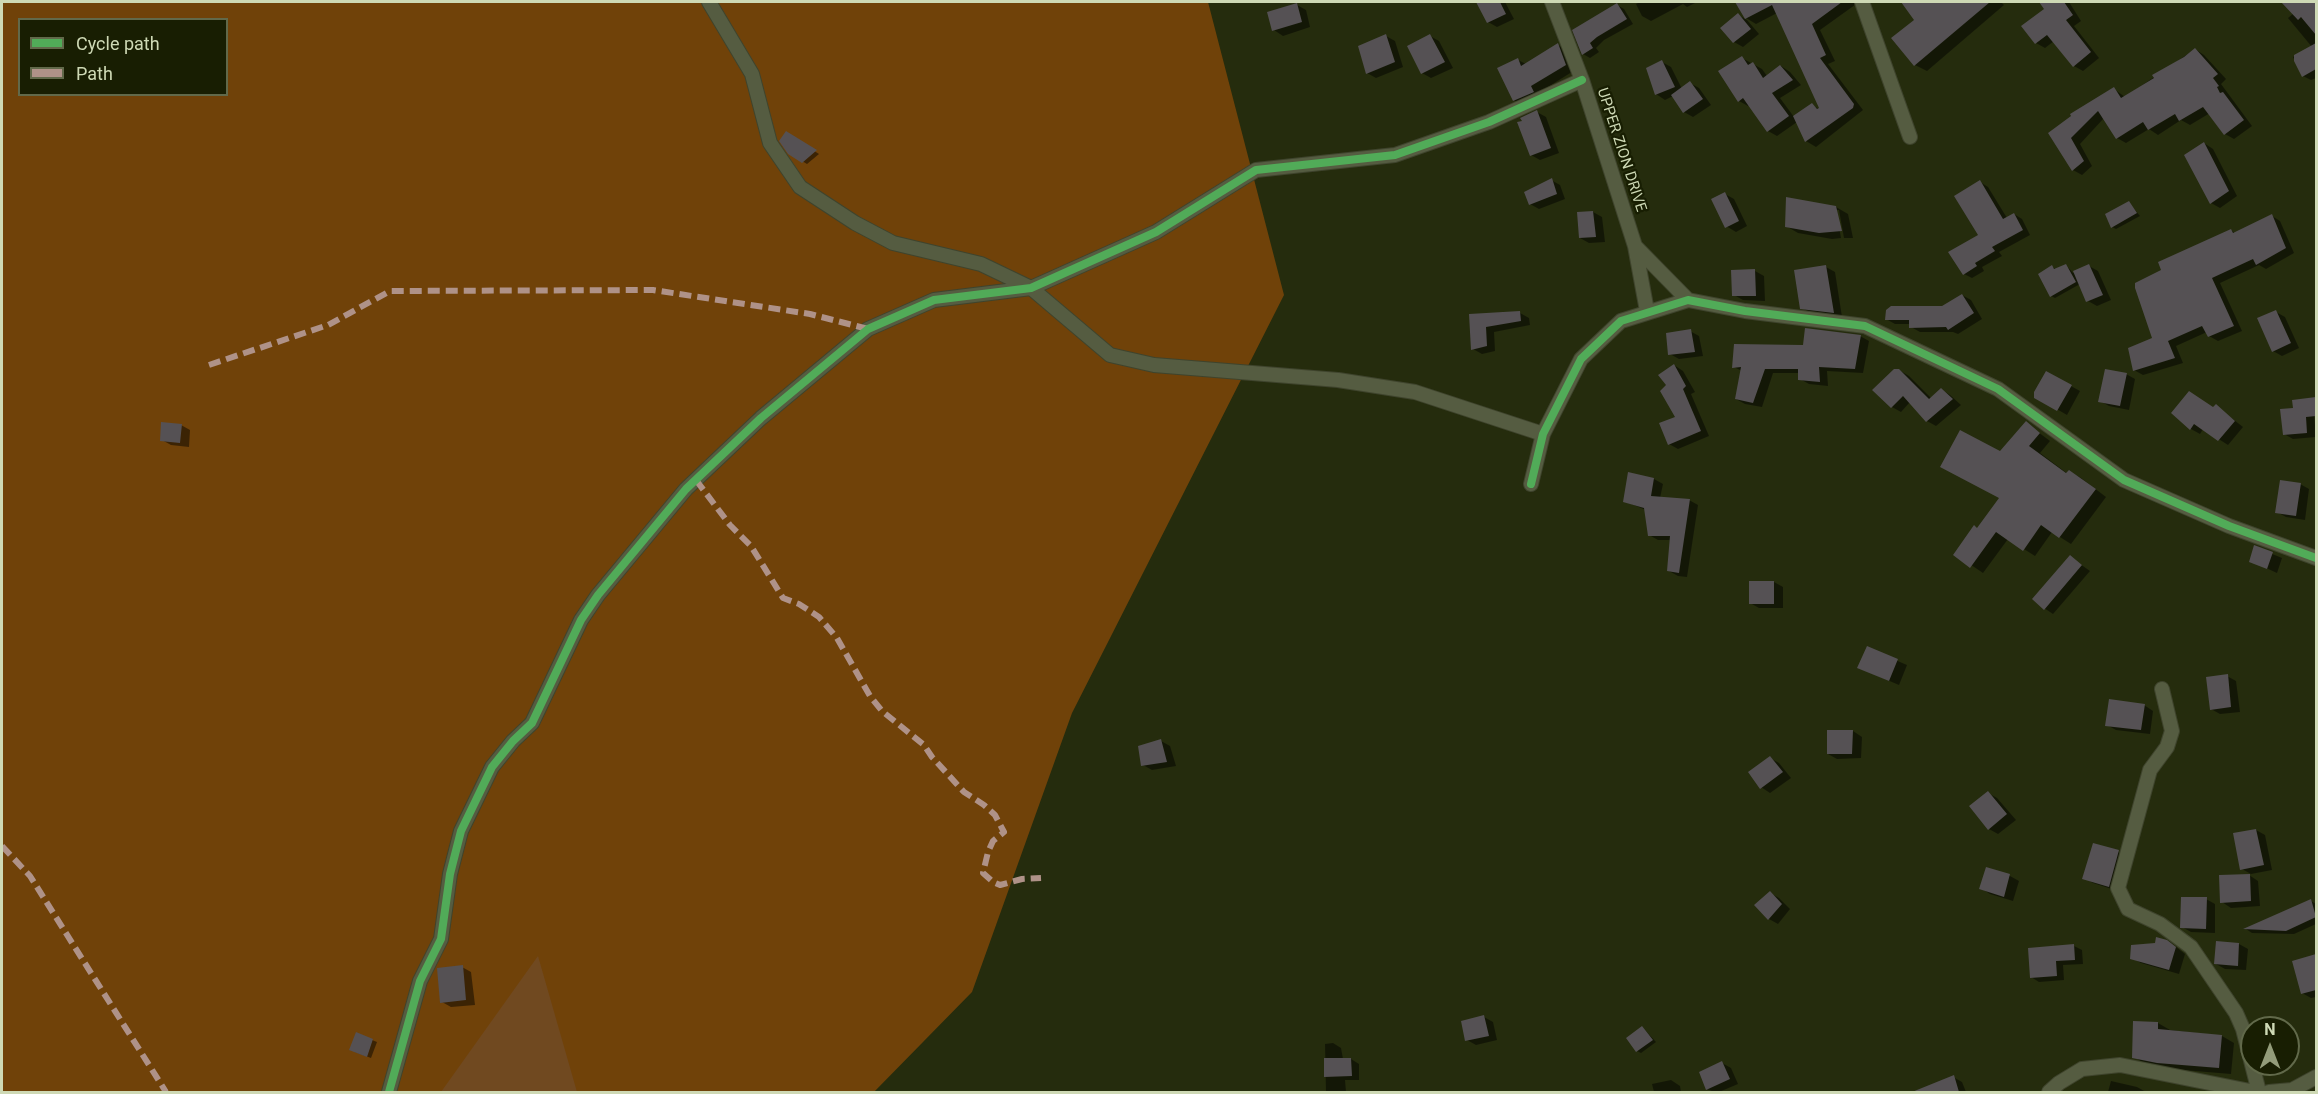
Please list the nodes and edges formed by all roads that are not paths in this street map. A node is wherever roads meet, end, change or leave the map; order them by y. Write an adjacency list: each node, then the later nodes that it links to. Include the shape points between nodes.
1 (709, 2): 7 (street, via 752,74 770,143 800,187 893,243 981,264)
2 (1552, 2): 4 (street, UPPER ZION DRIVE)
3 (1862, 2): 5 (street)
4 (1582, 80): 6 (street, UPPER ZION DRIVE); 7 (street, via 1489,122 1395,155 1256,170 1156,232)
5 (1910, 137)
6 (1635, 246): 8 (street); 9 (street, UPPER ZION DRIVE)
7 (1031, 288): 10 (street, via 1110,355 1154,365 1338,380 1415,392); 15 (street, via 934,300 868,329 761,418 686,489 597,595 532,723 492,766 461,831 441,939 420,981)
8 (1688, 300): 9 (street); 12 (street, via 1865,326 1998,389 2124,480 2229,526)
9 (1647, 311): 10 (street, via 1621,321 1581,359)
10 (1542, 434): 11 (street)
11 (1531, 484)
12 (2316, 558)
13 (2162, 689): 17 (street, via 2172,730 2167,747 2150,770 2118,888 2128,909 2160,924 2192,947 2236,1013)
14 (2316, 1077): 18 (street, via 2292,1090)
15 (389, 1092)
16 (2049, 1092): 17 (street, via 2082,1069 2120,1065)
17 (2257, 1092)
18 (2269, 1092)

